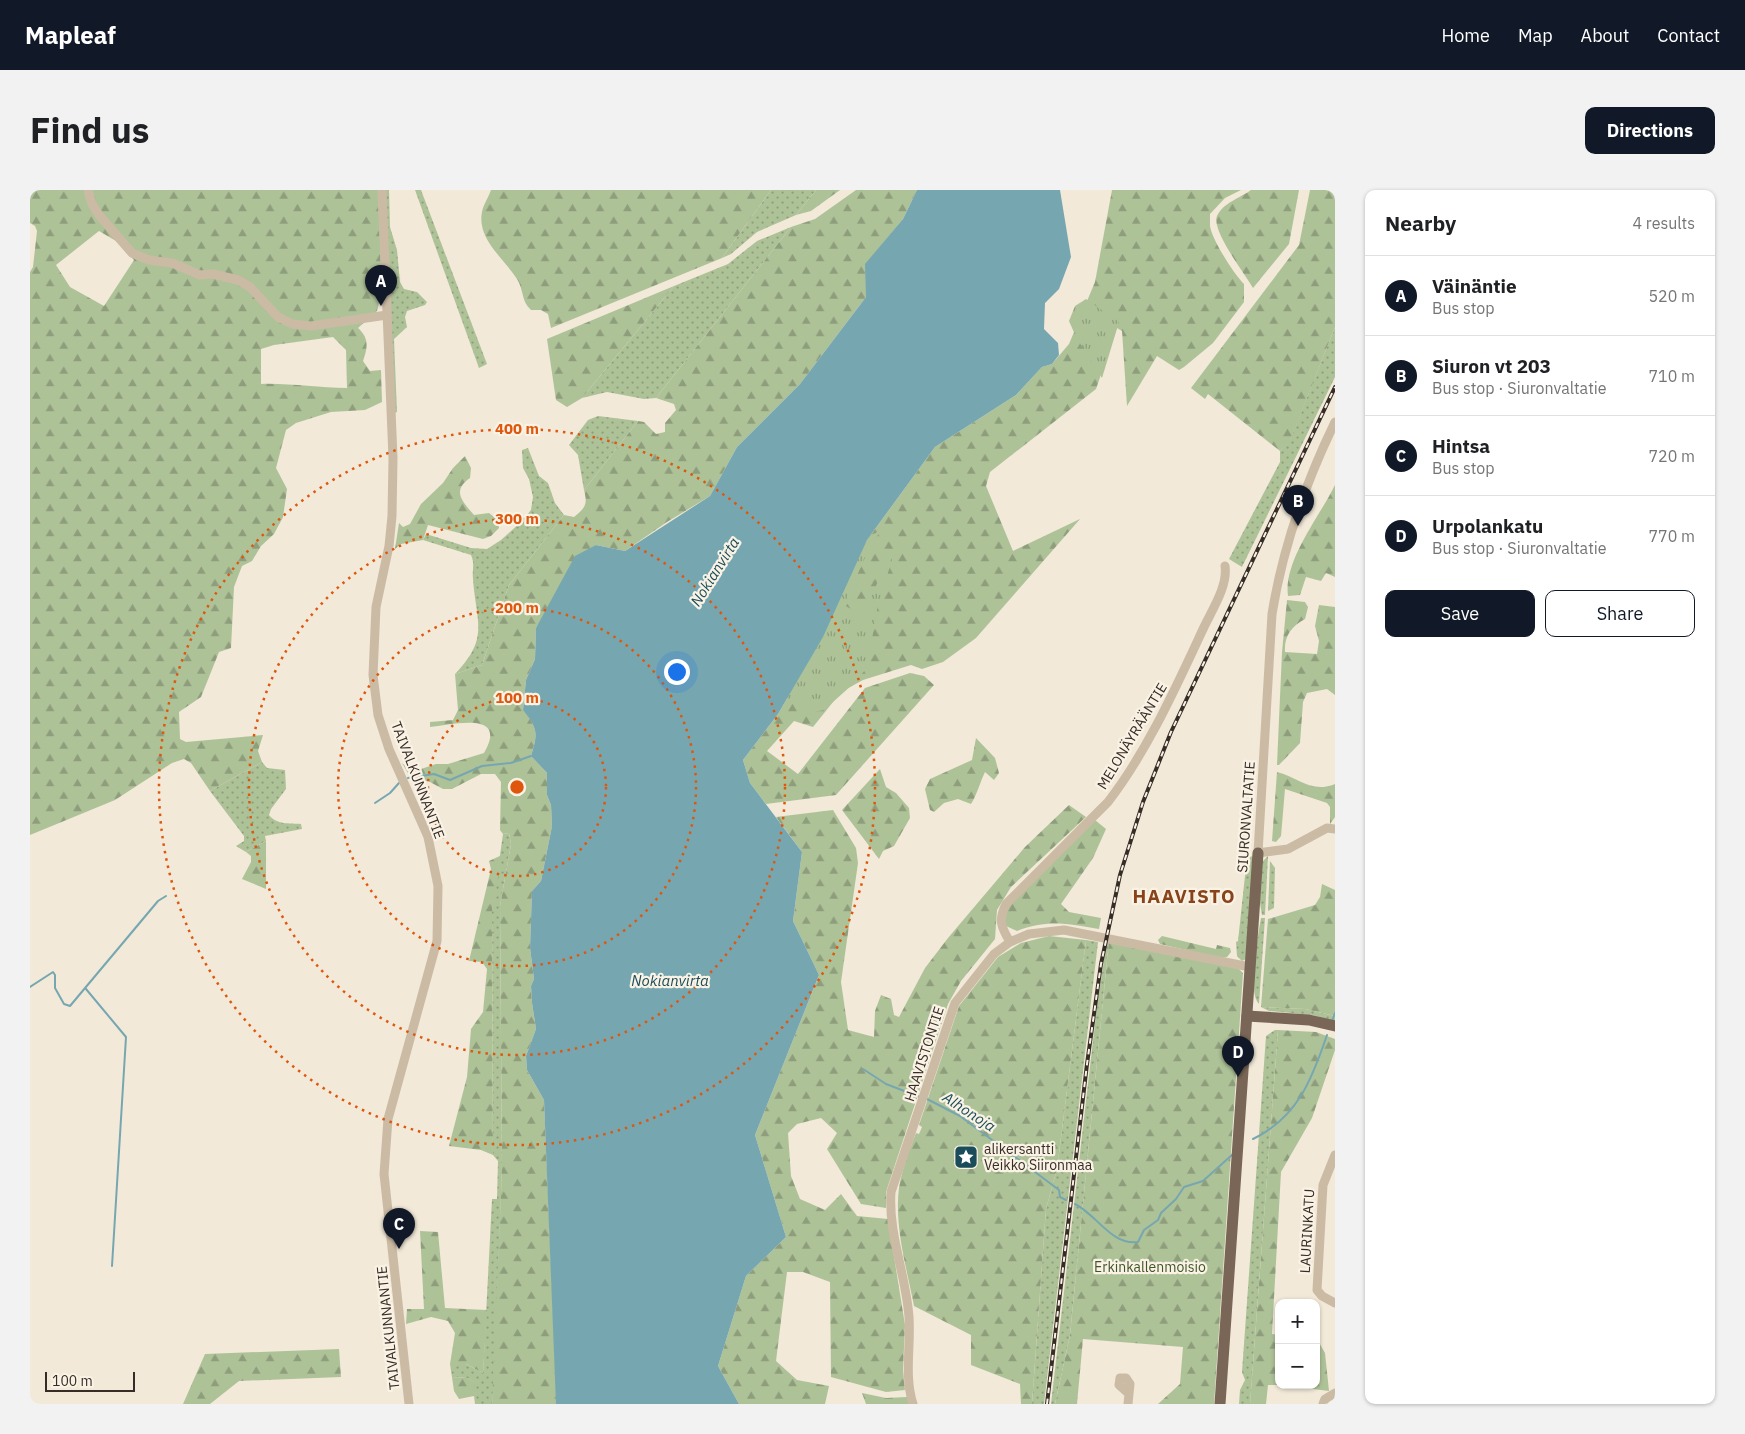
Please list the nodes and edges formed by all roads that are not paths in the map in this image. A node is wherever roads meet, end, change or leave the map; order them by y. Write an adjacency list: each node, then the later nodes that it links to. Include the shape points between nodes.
1 (88, 190): 3 (street, via 99,215 132,253 149,260 172,263 200,275 220,275 238,280 250,287 278,318 292,324 311,326)
2 (382, 190): 3 (street, TAIVALKUNNANTIE)
3 (387, 316): 16 (street, TAIVALKUNNANTIE, via 392,516 376,607 373,675 378,715 389,749 428,837 438,886 439,913 437,941 385,1136 384,1174)
4 (1335, 422): 7 (street, SIURONVALTATIE, via 1292,525 1275,597)
5 (1225, 566): 8 (street, MELONÄYRÄÄNTIE, via 1225,578 1215,604 1180,680 1121,786 1006,904 1000,921)
6 (1335, 829): 7 (street, via 1327,828 1280,851)
7 (1258, 853): 9 (main road, SIURONVALTATIE)
8 (1010, 942): 9 (street, HAAVISTONTIE, via 1043,931 1064,930); 17 (street, HAAVISTONTIE, via 994,954 956,1003 891,1192 890,1210 909,1316 908,1365)
9 (1250, 967): 10 (main road, SIURONVALTATIE)
10 (1247, 1016): 11 (main road, via 1309,1020); 19 (main road, SIURONVALTATIE)
11 (1335, 1026)
12 (1335, 1154): 13 (street, LAURINKATU, via 1323,1185 1317,1288 1322,1296)
13 (1335, 1302)
14 (1335, 1393): 20 (street)
15 (1129, 1394): 18 (street)
16 (409, 1404)
17 (913, 1404)
18 (1128, 1404)
19 (1220, 1404)
20 (1323, 1404)

